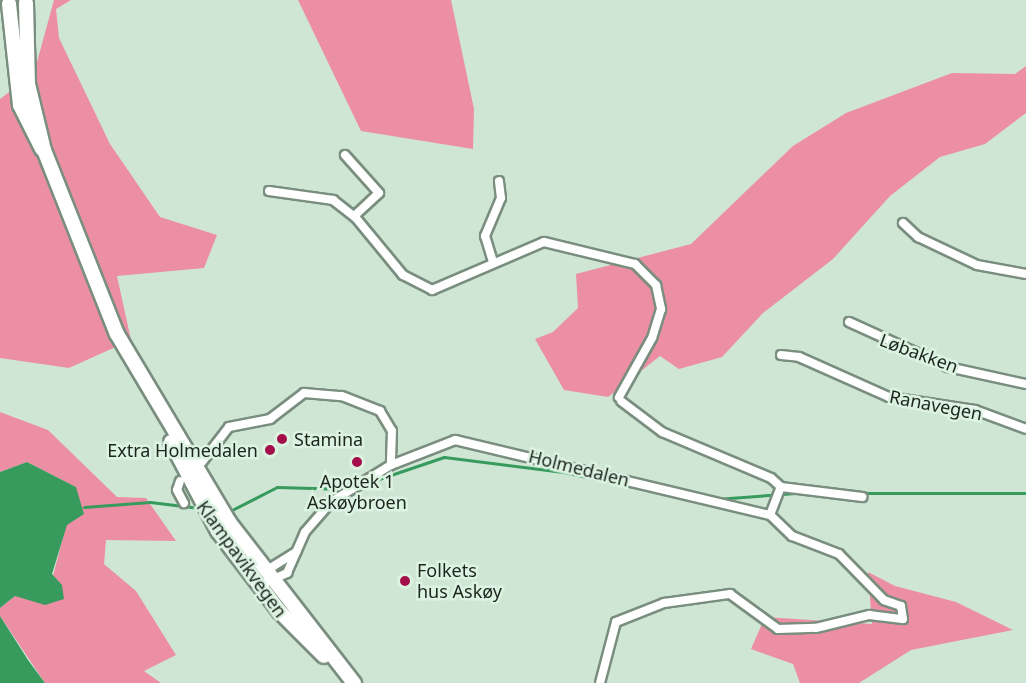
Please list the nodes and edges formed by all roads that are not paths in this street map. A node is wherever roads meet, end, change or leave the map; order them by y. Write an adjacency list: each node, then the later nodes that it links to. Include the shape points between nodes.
1 (28, 1): 2 (main road); 3 (main road, Klampavikvegen, via 26,73)
2 (6, 2): 3 (main road, Klampavikvegen, via 20,105)
3 (44, 150): 14 (main road, Klampavikvegen, via 114,327)
4 (345, 155): 7 (street, via 380,193)
5 (499, 181): 9 (street, via 501,198 485,236)
6 (269, 191): 7 (street, via 326,196)
7 (354, 216): 9 (street, via 397,269 429,289 449,287)
8 (903, 223): 10 (street, via 918,237 977,265)
9 (493, 262): 19 (street, via 534,244 564,243 624,260 650,278 661,302 658,324 620,399 662,432 761,472)
10 (1026, 274)
11 (849, 322): 13 (street, Løbakken, via 948,367)
12 (781, 355): 15 (street, Ranavegen, via 799,357 889,397 975,410)
13 (1026, 384)
14 (161, 414): 24 (main road, Klampavikvegen); 25 (main road, Klampavikvegen, via 199,502)
15 (1026, 429)
16 (202, 462): 17 (street, via 229,427 270,420 304,393 345,397 380,411 392,431)
17 (391, 465): 22 (street, Holmedalen, via 448,441 476,441); 23 (street, Holmedalen, via 331,502 313,519)
18 (180, 480): 21 (street, via 177,490)
19 (781, 487): 20 (street); 22 (street)
20 (862, 496)
21 (184, 503)
22 (770, 515): 27 (street, Holmedalen, via 792,536 838,554 884,600 905,612 898,622 869,615 808,629 772,628 750,604 730,594 664,603 616,622)
23 (297, 552): 24 (street); 25 (street, Holmedalen, via 287,573)
24 (265, 571): 25 (main road, Klampavikvegen)
25 (267, 584): 26 (main road, Klampavikvegen)
26 (354, 683)
27 (600, 683)

